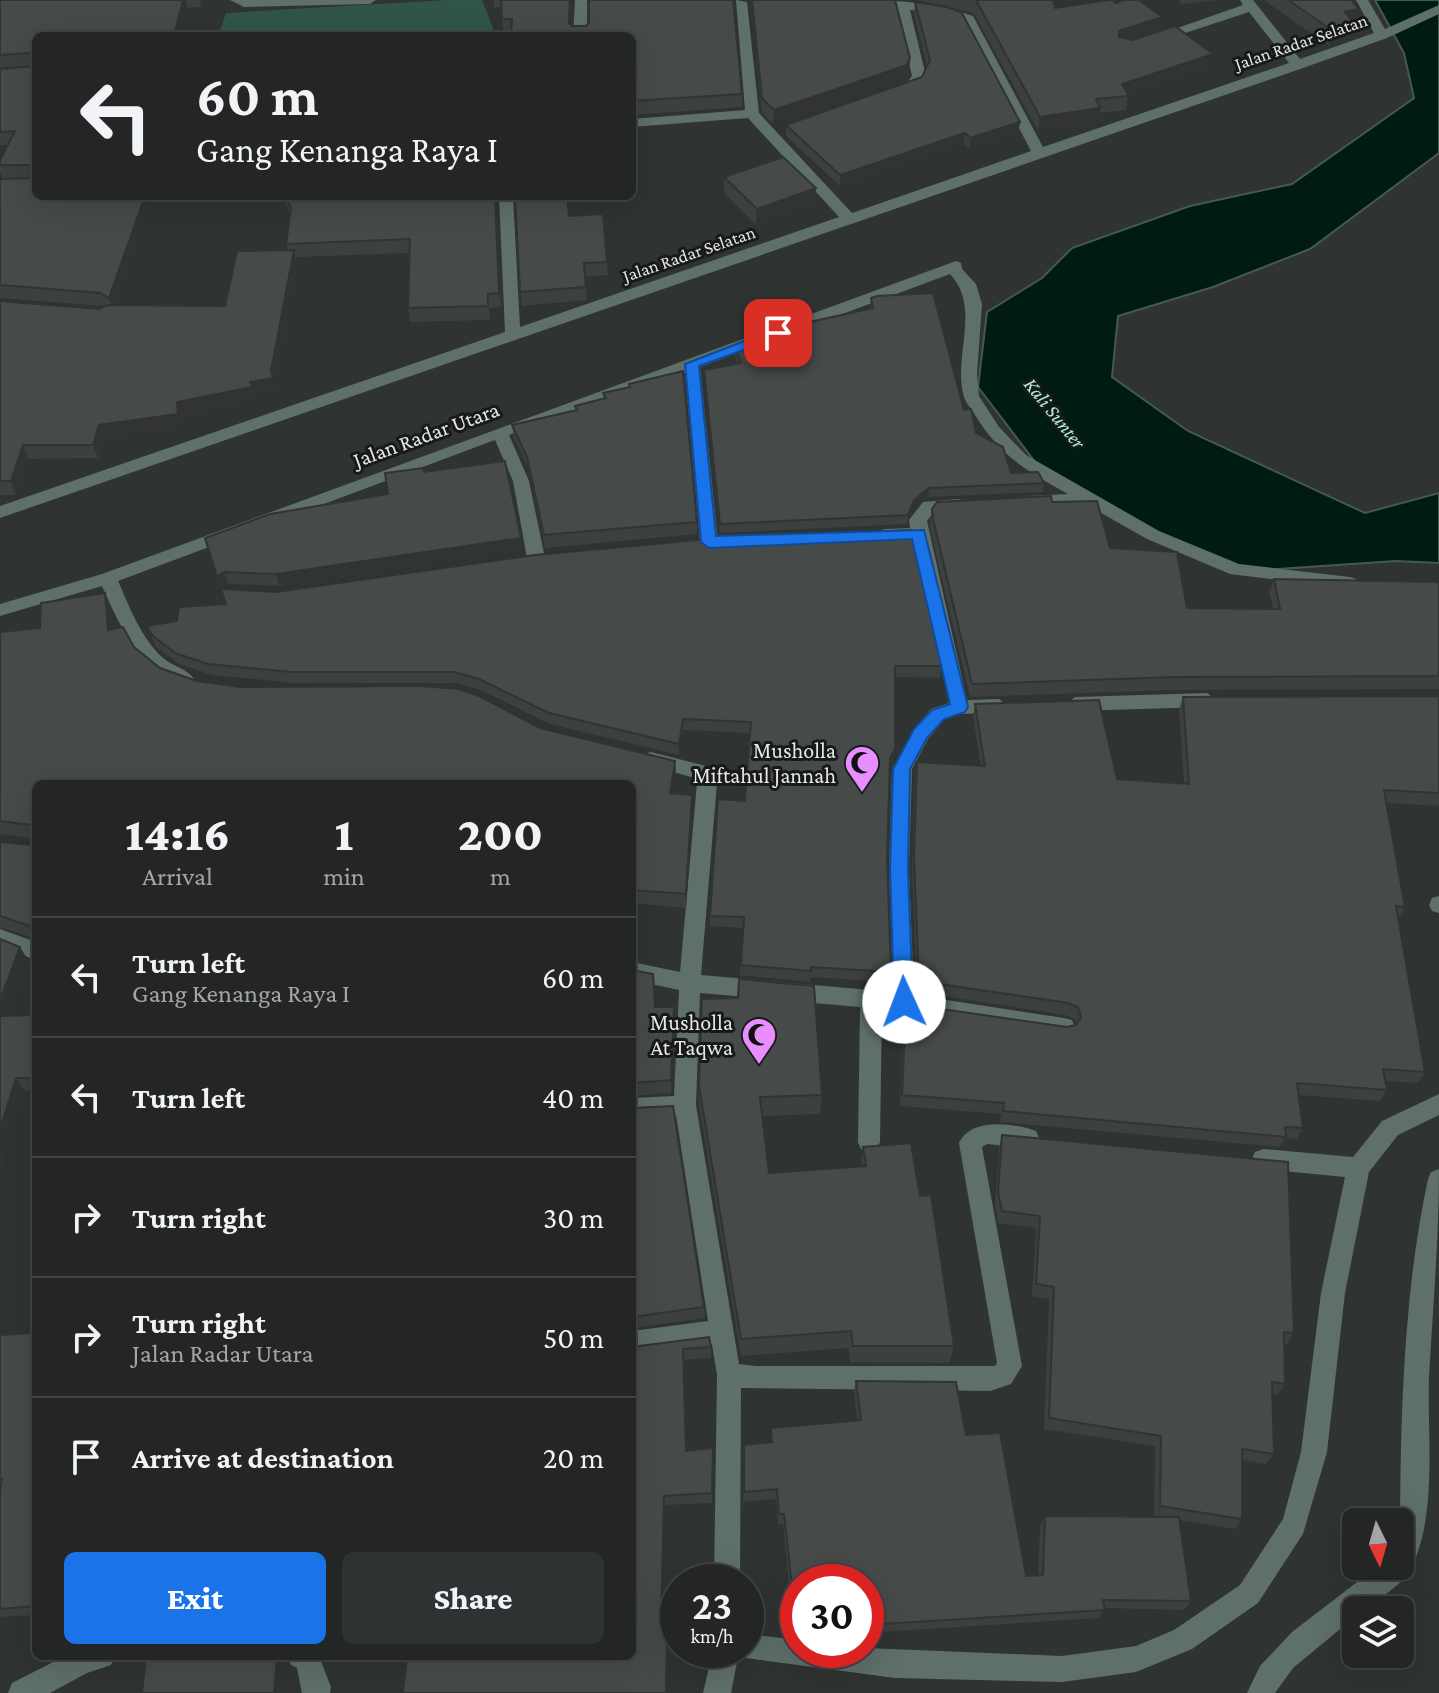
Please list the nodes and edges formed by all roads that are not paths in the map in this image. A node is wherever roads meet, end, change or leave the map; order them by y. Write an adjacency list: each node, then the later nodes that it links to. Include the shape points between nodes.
1 (236, 0): 2 (street)
2 (370, 0)
3 (581, 0): 11 (street)
4 (869, 0): 9 (street)
5 (1362, 0): 12 (street)
6 (734, 2): 7 (street); 16 (street)
7 (756, 2)
8 (1248, 3): 13 (street); 14 (street)
9 (902, 5): 15 (street, via 919,76 913,84); 18 (street, via 968,19)
10 (1439, 9): 12 (street, Jalan Radar Selatan)
11 (580, 32)
12 (1386, 33): 14 (street, Jalan Radar Selatan)
13 (1138, 43)
14 (1298, 65): 18 (street, Jalan Radar Selatan)
15 (882, 96)
16 (752, 114): 17 (street); 20 (street, via 777,131)
17 (636, 123)
18 (1039, 154): 20 (street, Jalan Radar Selatan)
19 (506, 200): 21 (street)
20 (849, 219): 21 (street, Jalan Radar Selatan)
21 (513, 336): 27 (street, Jalan Radar Selatan)
22 (692, 364): 23 (street, Jalan Radar Utara); 24 (street, Jalan Radar Utara, via 954,266 968,284 974,304 969,374 979,412 1020,459); 30 (street)
23 (500, 433): 31 (street, via 521,481); 32 (street, Jalan Radar Utara)
24 (1088, 499): 25 (street); 33 (street, via 1153,535 1236,570)
25 (1014, 502)
26 (972, 504): 28 (street, via 929,506 918,520)
27 (0, 512)
28 (919, 533): 29 (street); 39 (street)
29 (859, 536)
30 (708, 542)
31 (536, 558)
32 (108, 578): 34 (street, Jalan Radar Utara); 35 (street, via 156,664 173,676)
33 (1366, 584)
34 (0, 610)
35 (204, 684)
36 (1229, 700): 37 (street)
37 (1049, 704)
38 (1019, 705): 39 (street)
39 (959, 707): 46 (street, via 938,714 902,769)
40 (632, 754): 44 (street, via 707,777)
41 (0, 938): 42 (street)
42 (32, 950)
43 (636, 972): 44 (street)
44 (690, 983): 45 (street); 49 (street)
45 (871, 999): 46 (street); 52 (street)
46 (904, 1002): 47 (street)
47 (1064, 1027)
48 (1439, 1104): 54 (street, via 1390,1128)
49 (685, 1105): 50 (street); 56 (street)
50 (636, 1108)
51 (1047, 1140): 58 (street, via 984,1134 970,1143 1010,1366 1002,1376)
52 (869, 1142)
53 (1234, 1157): 54 (street)
54 (1358, 1168): 62 (street, via 1333,1293 1314,1452 1294,1525 1249,1594 1183,1640 1136,1659 1062,1669 895,1665)
55 (1439, 1179): 59 (street, via 1428,1246)
56 (724, 1331): 57 (street); 58 (street)
57 (636, 1342)
58 (729, 1375): 60 (street)
59 (1412, 1508)
60 (727, 1564)
61 (1379, 1580): 69 (street, via 1292,1651 1265,1680)
62 (764, 1649)
63 (87, 1660): 66 (street)
64 (307, 1660): 67 (street)
65 (722, 1668): 68 (street)
66 (22, 1693)
67 (316, 1693)
68 (717, 1693)
69 (1261, 1693)

